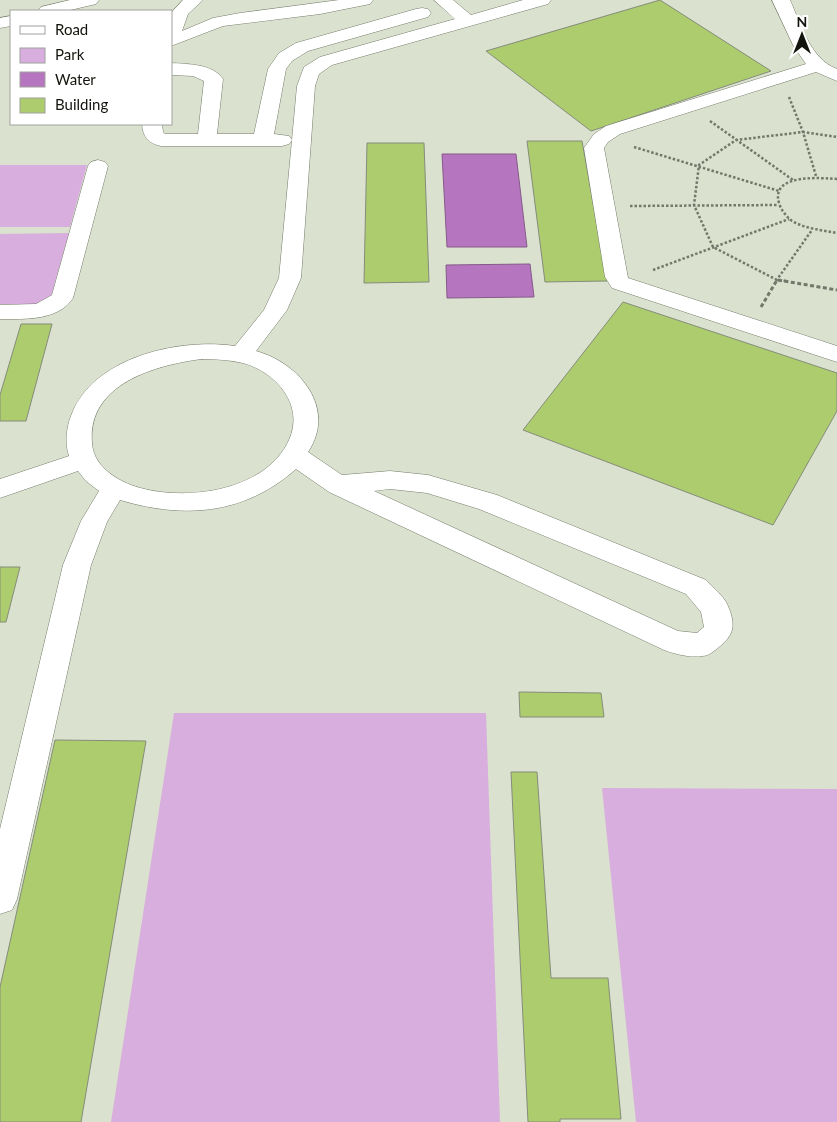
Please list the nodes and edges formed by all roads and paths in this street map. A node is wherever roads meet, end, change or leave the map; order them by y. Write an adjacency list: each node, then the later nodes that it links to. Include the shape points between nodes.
1 (90, 0): 8 (lane)
2 (194, 0): 10 (lane, via 176,16)
3 (364, 0): 11 (lane, via 320,10 226,20)
4 (471, 0): 7 (lane)
5 (542, 0): 9 (lane)
6 (781, 0): 12 (lane, via 809,58)
7 (447, 3): 9 (lane); 22 (lane, via 302,47 285,57 278,69)
8 (51, 10)
9 (467, 20): 23 (lane, via 326,61 311,71 306,86)
10 (172, 34)
11 (172, 39)
12 (817, 66): 14 (lane); 15 (lane)
13 (172, 69): 21 (lane, via 193,69 214,79)
14 (837, 74)
15 (781, 77): 16 (lane); 18 (path)
16 (691, 106): 20 (lane, via 613,130); 24 (path)
17 (152, 125): 21 (lane, via 153,135 161,140)
18 (803, 132): 19 (path); 24 (path); 27 (path)
19 (837, 137)
20 (601, 138): 25 (path); 33 (lane, via 594,148)
21 (207, 140): 22 (lane)
22 (263, 140): 23 (lane)
23 (301, 140): 44 (lane, via 290,278 283,300 270,321)
24 (736, 140): 25 (path); 29 (path)
25 (699, 165): 30 (path); 31 (path)
26 (98, 166): 41 (lane, via 62,298 41,312)
27 (816, 176): 28 (path); 29 (path)
28 (837, 178)
29 (793, 180): 30 (path)
30 (779, 191): 32 (path)
31 (694, 205): 32 (path); 33 (path); 37 (path)
32 (777, 205): 34 (path)
33 (604, 207): 39 (lane, via 616,277)
34 (790, 219): 35 (path); 37 (path)
35 (812, 230): 36 (path); 38 (path)
36 (837, 233)
37 (713, 247): 38 (path); 39 (path)
38 (777, 280): 40 (path); 42 (path)
39 (620, 283): 42 (lane)
40 (837, 290)
41 (2, 319)
42 (749, 326): 43 (lane)
43 (837, 354)
44 (240, 355): 45 (lane, via 273,368 291,382 303,400 306,428); 46 (lane, via 202,351 162,356 110,381 88,405 81,418 78,433)
45 (293, 455): 47 (lane); 48 (lane, via 282,468 248,489 206,502 141,499)
46 (84, 460): 48 (lane, via 94,473); 49 (lane)
47 (338, 486): 47 (lane, via 390,480 428,484 488,502 696,587 715,608 719,631 702,645 674,642)
48 (114, 488): 50 (lane, via 94,521 77,565)
49 (0, 489)
50 (0, 899)

